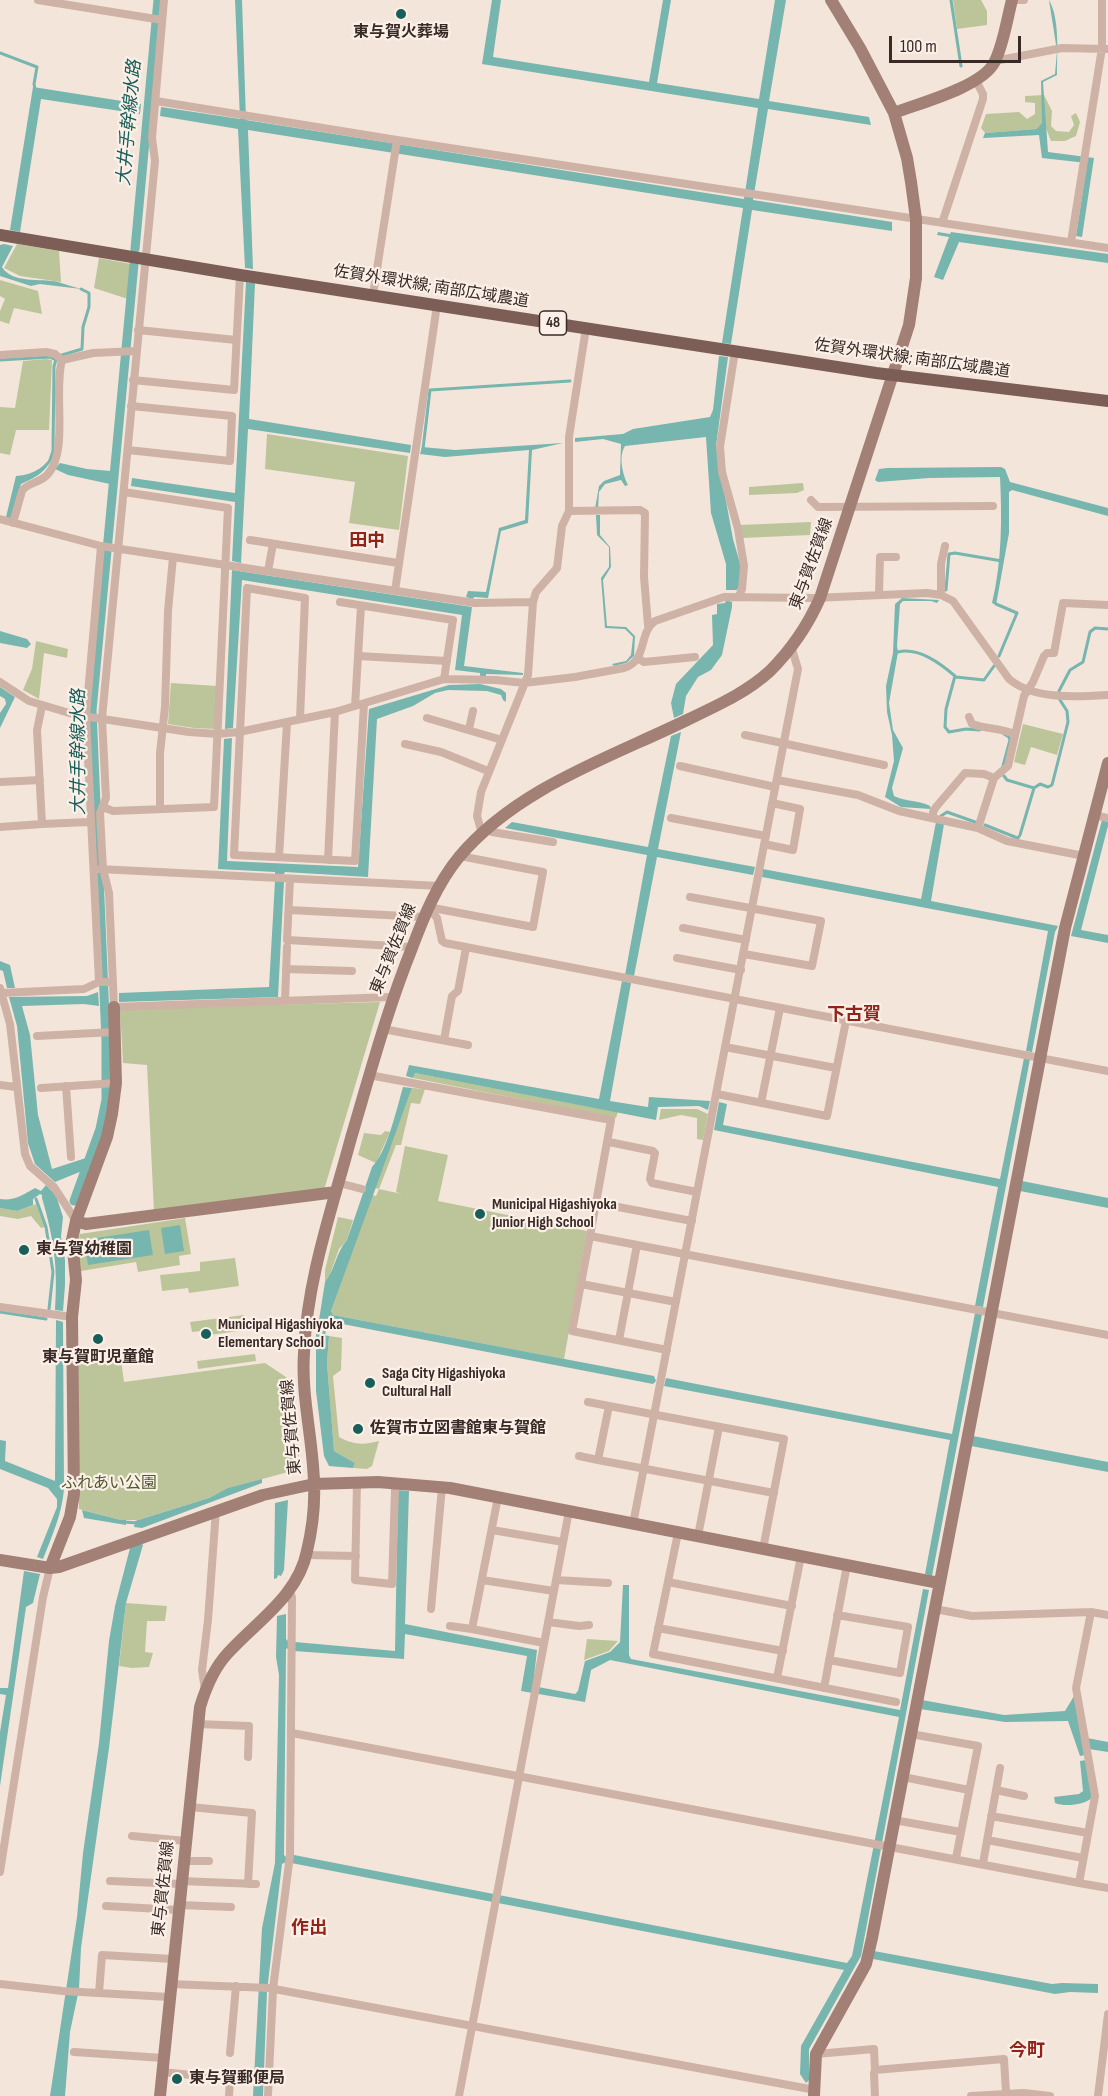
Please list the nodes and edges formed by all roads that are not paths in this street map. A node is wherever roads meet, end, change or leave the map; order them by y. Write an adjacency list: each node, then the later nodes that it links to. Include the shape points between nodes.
1 (38, 0): 8 (street)
2 (164, 0): 8 (street)
3 (831, 0): 13 (street, 東与賀佐賀線)
4 (1012, 0): 10 (street)
5 (1017, 0): 6 (street)
6 (1024, 0)
7 (1102, 0): 9 (street)
8 (162, 20): 12 (street)
9 (1105, 48): 10 (street, via 1058,48); 18 (street)
10 (995, 61): 11 (street)
11 (976, 81): 13 (street); 16 (street, via 983,99)
12 (156, 101): 14 (street); 20 (street, via 152,138 155,161)
13 (894, 113): 15 (street, 東与賀佐賀線, via 907,158)
14 (397, 141): 15 (street); 22 (street)
15 (916, 219): 16 (street); 31 (street, 東与賀佐賀線, via 916,278 909,324)
16 (942, 223): 18 (street)
17 (0, 235): 20 (main road, 佐賀外環状線; 南部広域農道 / 48)
18 (1071, 242): 19 (street)
19 (1108, 248)
20 (144, 258): 21 (main road, 佐賀外環状線; 南部広域農道 / 48); 25 (street)
21 (240, 275): 22 (main road, 佐賀外環状線; 南部広域農道 / 48); 26 (street)
22 (373, 295): 23 (main road, 佐賀外環状線; 南部広域農道 / 48)
23 (437, 305): 24 (main road, 佐賀外環状線; 南部広域農道 / 48); 50 (street)
24 (586, 328): 28 (main road, 佐賀外環状線; 南部広域農道 / 48); 40 (street, via 569,437)
25 (138, 330): 26 (street); 27 (street)
26 (236, 340): 32 (street, via 234,390)
27 (128, 351): 30 (street); 32 (street)
28 (735, 351): 31 (main road, 佐賀外環状線; 南部広域農道 / 48); 55 (street, via 720,447 744,566)
29 (0, 355): 30 (street, via 46,352)
30 (62, 360): 42 (street, via 57,459 42,479 21,491)
31 (893, 376): 33 (main road, 佐賀外環状線; 南部広域農道 / 48); 39 (street, 東与賀佐賀線)
32 (134, 380): 34 (street)
33 (1108, 401)
34 (131, 406): 35 (street); 35 (street, via 232,416 230,461)
35 (128, 450): 36 (street)
36 (124, 492): 47 (street); 51 (street, via 228,508)
37 (812, 500): 39 (street, via 818,507)
38 (993, 506): 39 (street)
39 (850, 507): 57 (street, 東与賀佐賀線)
40 (569, 512): 59 (street, via 562,526 557,568 536,592); 62 (street, via 645,513)
41 (1, 519): 42 (street)
42 (13, 523): 45 (street)
43 (250, 540): 44 (street)
44 (273, 544): 50 (street); 52 (street)
45 (101, 546): 47 (street); 78 (street)
46 (945, 546): 54 (street, via 940,564)
47 (115, 547): 49 (street); 80 (street)
48 (896, 556): 56 (street, via 880,557)
49 (173, 557): 51 (street); 84 (street)
50 (398, 563): 53 (street)
51 (225, 565): 52 (street); 87 (street)
52 (268, 571): 53 (street)
53 (395, 591): 59 (street, via 475,603)
54 (941, 595): 56 (street); 71 (street, via 953,602 1009,679)
55 (739, 596): 57 (street); 62 (street, via 724,597)
56 (879, 596): 57 (street)
57 (820, 598): 63 (street, 東与賀佐賀線, via 810,621)
58 (340, 602): 61 (street)
59 (533, 602): 70 (street, via 528,675)
60 (1108, 605): 71 (street, via 1063,603 1054,652 1044,656)
61 (361, 606): 64 (street); 67 (street, via 453,620)
62 (648, 625): 66 (street)
63 (791, 646): 91 (street, via 798,669); 112 (street, 東与賀佐賀線, via 769,672 739,694 541,791 506,812)
64 (358, 656): 67 (street); 75 (street)
65 (695, 657): 66 (street, via 644,662)
66 (639, 659): 70 (street, via 624,668)
67 (447, 661): 68 (street)
68 (444, 679): 70 (street); 73 (street)
69 (0, 682): 74 (street)
70 (524, 683): 90 (street)
71 (1029, 690): 72 (street, via 1060,695); 89 (street)
72 (1108, 695)
73 (364, 704): 75 (street); 118 (street, via 355,861)
74 (42, 706): 78 (street); 98 (street, via 38,730)
75 (355, 706): 77 (street)
76 (473, 711): 85 (street)
77 (335, 712): 82 (street); 118 (street)
78 (86, 716): 80 (street); 108 (street)
79 (969, 717): 89 (street, via 972,724)
80 (99, 718): 84 (street); 102 (street, via 106,798)
81 (427, 718): 85 (street)
82 (300, 719): 83 (street); 86 (street, via 305,598 247,588)
83 (287, 723): 86 (street); 117 (street)
84 (162, 728): 87 (street); 103 (street)
85 (469, 729): 90 (street)
86 (239, 732): 87 (street); 117 (street, via 234,855)
87 (217, 734): 103 (street, via 214,807)
88 (745, 735): 91 (street)
89 (1015, 735): 97 (street, via 1008,766)
90 (502, 740): 96 (street)
91 (783, 742): 94 (street); 100 (street)
92 (405, 744): 96 (street, via 441,752)
93 (1108, 764): 104 (street)
94 (884, 765)
95 (680, 766): 100 (street)
96 (488, 771): 112 (street, via 477,816)
97 (994, 778): 106 (street, via 965,773 936,807); 111 (street)
98 (40, 780): 99 (street); 109 (street)
99 (0, 782)
100 (776, 783): 101 (street); 106 (street, via 858,795 880,805)
101 (772, 803): 113 (street); 113 (street, via 800,809 793,850)
102 (103, 807): 103 (street, via 113,811); 120 (street)
103 (160, 809)
104 (1094, 815): 107 (street); 116 (street)
105 (671, 818): 113 (street)
106 (933, 818): 111 (street)
107 (1108, 818)
108 (90, 822): 109 (street); 119 (street)
109 (42, 824): 110 (street)
110 (0, 826)
111 (978, 828): 116 (street, via 1007,841)
112 (485, 831): 114 (street); 115 (street, 東与賀佐賀線)
113 (765, 840): 124 (street)
114 (553, 842)
115 (460, 856): 122 (street, 東与賀佐賀線); 126 (street, via 543,872 533,927)
116 (1084, 856): 152 (street, via 1065,928)
117 (279, 857): 118 (street)
118 (328, 860)
119 (93, 868): 120 (street); 137 (street)
120 (103, 869): 121 (street); 137 (street, via 109,893)
121 (290, 879): 122 (street); 125 (street)
122 (440, 886): 126 (street, 東与賀佐賀線)
123 (690, 897): 124 (street)
124 (753, 908): 128 (street); 132 (street, via 821,921 812,966)
125 (289, 910): 126 (street); 130 (street, via 287,940)
126 (426, 912): 130 (street, 東与賀佐賀線); 131 (street, via 437,918 445,943)
127 (683, 928): 128 (street)
128 (746, 940): 132 (street)
129 (287, 947): 134 (street)
130 (412, 947): 139 (street, 東与賀佐賀線)
131 (466, 948): 140 (street); 148 (street)
132 (744, 954): 135 (street)
133 (677, 958): 135 (street)
134 (286, 969): 136 (street); 141 (street)
135 (741, 970): 140 (street)
136 (352, 971)
137 (106, 982): 138 (street, via 84,989); 142 (street)
138 (1, 991): 159 (street, via 10,1024)
139 (392, 997): 141 (street); 145 (street, 東与賀佐賀線)
140 (735, 1000): 143 (street); 150 (street)
141 (285, 1001): 142 (street)
142 (114, 1007): 146 (street)
143 (780, 1008): 144 (street); 151 (street)
144 (846, 1021): 152 (street); 153 (street)
145 (383, 1029): 148 (street); 155 (street, 東与賀佐賀線)
146 (108, 1033): 147 (street); 156 (street)
147 (37, 1036)
148 (444, 1040): 149 (street)
149 (468, 1045)
150 (726, 1047): 151 (street); 161 (street)
151 (771, 1055): 153 (street); 162 (street)
152 (1040, 1058): 154 (street); 178 (street)
153 (836, 1068): 162 (street, via 827,1116)
154 (1108, 1071)
155 (369, 1075): 163 (street, via 608,1119 612,1124); 165 (street, 東与賀佐賀線)
156 (110, 1083): 158 (street); 169 (street, via 107,1137)
157 (0, 1085): 159 (street)
158 (66, 1086): 160 (street); 164 (street)
159 (16, 1087): 169 (street, via 30,1166 54,1187)
160 (41, 1088)
161 (717, 1094): 162 (street); 167 (street)
162 (761, 1103)
163 (609, 1142): 167 (street, via 653,1151 652,1182); 168 (street)
164 (71, 1157)
165 (338, 1187): 166 (street); 169 (street, via 86,1224); 192 (street, 東与賀佐賀線, via 317,1261 306,1324 303,1390)
166 (362, 1189)
167 (697, 1192): 170 (street)
168 (597, 1203): 170 (street); 171 (street)
169 (76, 1221): 179 (street, via 72,1240 76,1280)
170 (692, 1221): 173 (street)
171 (590, 1236): 172 (street); 174 (street)
172 (637, 1245): 173 (street); 175 (street)
173 (685, 1254): 176 (street); 178 (street)
174 (581, 1284): 175 (street); 181 (street, via 572,1331)
175 (628, 1293): 176 (street); 181 (street)
176 (676, 1302): 182 (street)
177 (0, 1307): 179 (street)
178 (991, 1312): 180 (street); 215 (street)
179 (72, 1317): 210 (street, via 74,1494 70,1517)
180 (1108, 1335)
181 (619, 1340): 182 (street)
182 (667, 1350): 185 (street)
183 (588, 1402): 184 (street)
184 (609, 1406): 185 (street); 188 (street)
185 (654, 1415): 186 (street); 189 (street)
186 (719, 1427): 190 (street); 195 (street, via 784,1439)
187 (579, 1456): 188 (street)
188 (598, 1460): 189 (street)
189 (644, 1469): 190 (street); 199 (street)
190 (709, 1481): 195 (street); 202 (street)
191 (357, 1482): 192 (street); 193 (street); 206 (street)
192 (314, 1484): 197 (street); 205 (street, 東与賀佐賀線)
193 (442, 1487): 196 (street); 219 (street)
194 (395, 1490): 206 (street, via 392,1584 355,1580)
195 (774, 1493): 204 (street)
196 (498, 1497): 198 (street); 200 (street)
197 (216, 1510): 210 (street); 234 (street, via 202,1670)
198 (569, 1511): 199 (street); 203 (street)
199 (633, 1524): 201 (street)
200 (492, 1530): 203 (street); 211 (street)
201 (678, 1533): 202 (street); 213 (street)
202 (698, 1536): 204 (street)
203 (563, 1542): 212 (street)
204 (763, 1549): 207 (street)
205 (307, 1555): 206 (street); 217 (street, 東与賀佐賀線)
206 (356, 1556)
207 (801, 1556): 209 (street); 218 (street)
208 (0, 1560): 210 (street)
209 (847, 1565): 215 (street); 222 (street)
210 (50, 1568): 260 (street)
211 (482, 1580): 216 (street); 228 (street)
212 (556, 1580): 214 (street); 216 (street)
213 (668, 1582): 218 (street); 227 (street)
214 (608, 1583)
215 (939, 1583): 220 (street)
216 (554, 1591): 224 (street)
217 (290, 1592): 234 (street, 東与賀佐賀線, via 227,1654); 237 (street)
218 (792, 1606): 230 (street)
219 (431, 1609)
220 (934, 1609): 221 (street, via 972,1616); 238 (street)
221 (1091, 1612): 223 (street); 250 (street, via 1076,1688 1095,1796)
222 (837, 1615): 231 (street); 231 (street, via 908,1628 900,1673)
223 (1108, 1615)
224 (548, 1622): 225 (street); 229 (street)
225 (589, 1625)
226 (450, 1626): 228 (street)
227 (658, 1628): 230 (street); 232 (street, via 653,1654)
228 (472, 1629): 229 (street)
229 (544, 1643): 241 (street)
230 (783, 1651): 232 (street)
231 (829, 1660): 233 (street)
232 (777, 1678): 233 (street)
233 (824, 1688): 235 (street)
234 (205, 1690): 236 (street, 東与賀佐賀線)
235 (896, 1702)
236 (197, 1724): 239 (street, via 249,1725); 246 (street, 東与賀佐賀線)
237 (292, 1733): 241 (street); 271 (street, via 289,1859)
238 (911, 1734): 242 (street); 243 (street, via 978,1746)
239 (248, 1757)
240 (1000, 1768): 244 (street)
241 (519, 1776): 254 (street); 275 (street)
242 (903, 1777): 243 (street); 248 (street)
243 (969, 1790): 249 (street)
244 (996, 1790): 245 (street); 247 (street)
245 (1024, 1796)
246 (190, 1808): 253 (street, 東与賀佐賀線); 262 (street, via 252,1813 252,1884)
247 (991, 1816): 250 (street); 252 (street)
248 (894, 1820): 249 (street); 254 (street)
249 (961, 1832): 255 (street)
250 (1088, 1833): 256 (street)
251 (132, 1836): 253 (street)
252 (987, 1840): 256 (street); 259 (street)
253 (186, 1841): 257 (street, 東与賀佐賀線)
254 (881, 1845): 255 (street); 278 (street, via 866,1964)
255 (956, 1858): 259 (street)
256 (1083, 1858): 263 (street)
257 (183, 1861): 258 (street); 262 (street, 東与賀佐賀線)
258 (209, 1861)
259 (983, 1863): 263 (street)
260 (0, 1872)
261 (110, 1881): 262 (street)
262 (181, 1882): 267 (street, 東与賀佐賀線)
263 (1079, 1883): 264 (street)
264 (1108, 1888)
265 (106, 1906): 267 (street)
266 (231, 1906): 267 (street)
267 (179, 1907): 268 (street, 東与賀佐賀線)
268 (173, 1959): 272 (street, 東与賀佐賀線); 273 (street, via 102,1955)
269 (0, 1984): 273 (street)
270 (236, 1986): 271 (street); 272 (street); 277 (street)
271 (271, 1989): 275 (street); 286 (street)
272 (170, 1990): 273 (street); 279 (street, 東与賀佐賀線)
273 (99, 1993)
274 (1108, 2014): 291 (street)
275 (472, 2026): 282 (street); 287 (street)
276 (74, 2052): 279 (street)
277 (230, 2053)
278 (816, 2054): 280 (street, via 874,2049); 282 (street)
279 (163, 2058): 281 (street, 東与賀佐賀線)
280 (875, 2070): 283 (street, via 1004,2059); 288 (street)
281 (162, 2072): 284 (street, 東与賀佐賀線); 285 (street, via 230,2079)
282 (814, 2093)
283 (1006, 2094): 289 (street); 290 (street)
284 (160, 2096)
285 (229, 2096)
286 (268, 2096)
287 (459, 2096)
288 (875, 2096)
289 (971, 2096)
290 (1050, 2096)
291 (1098, 2096)

